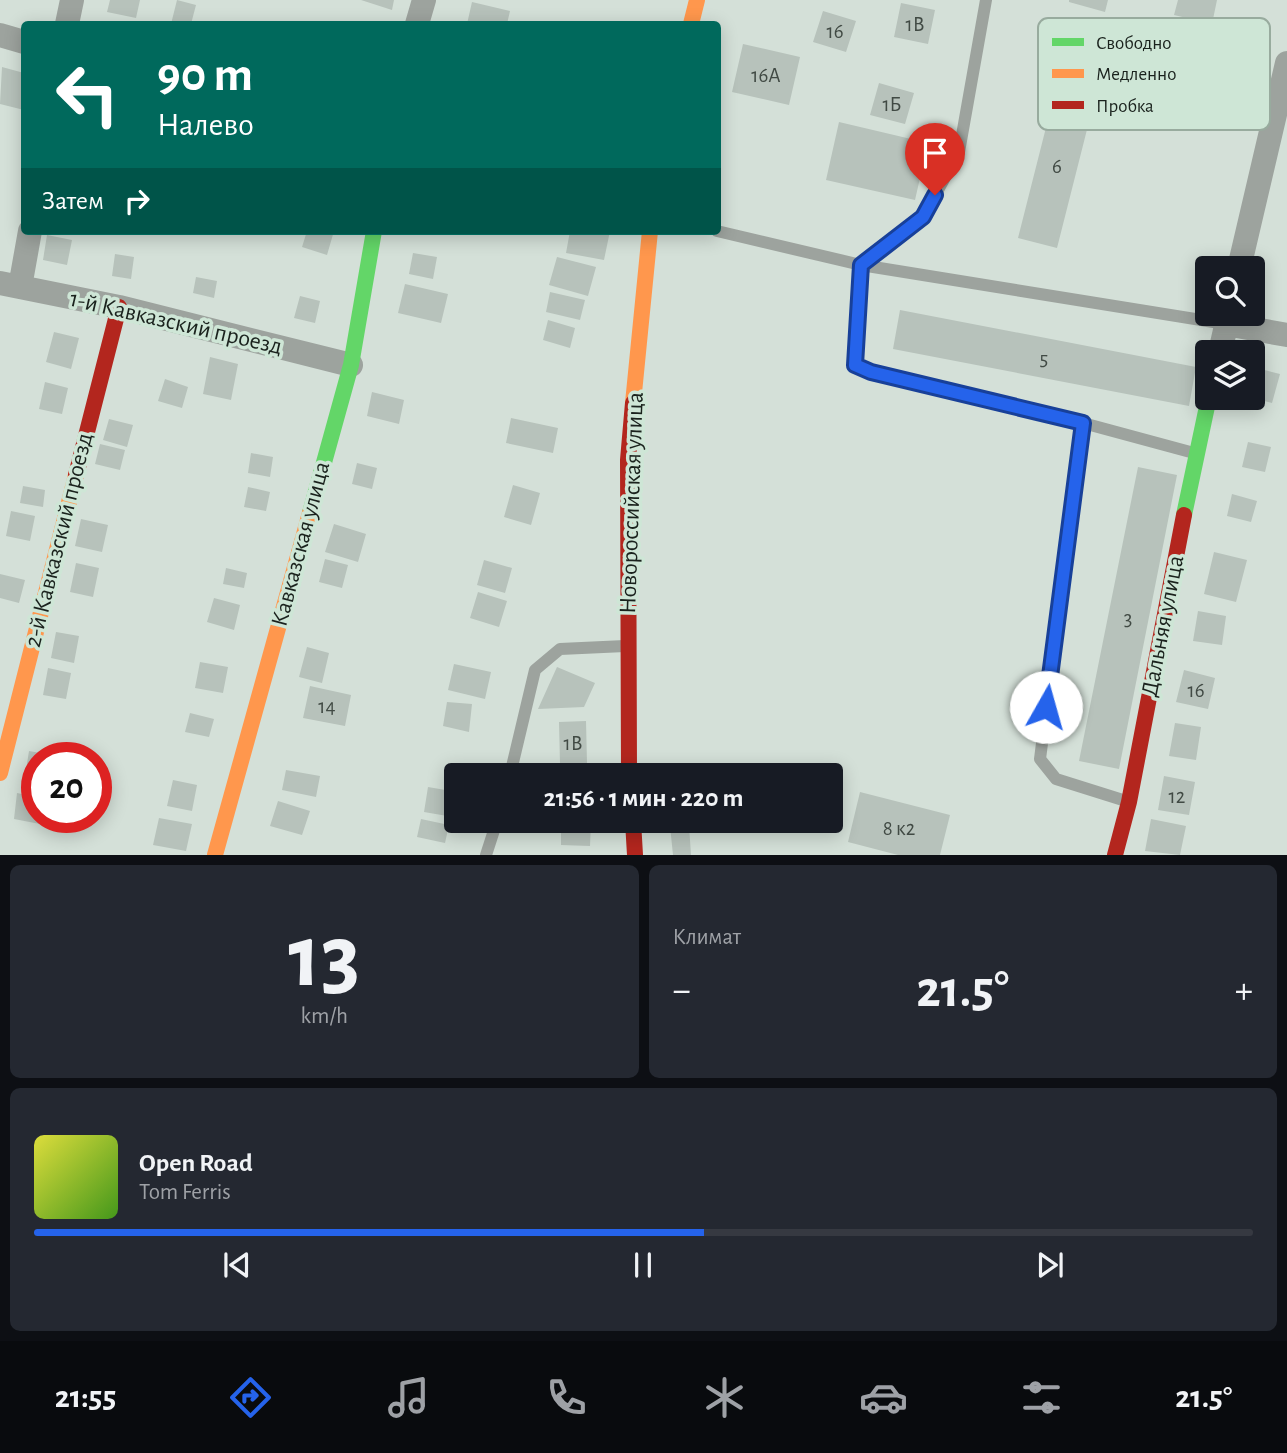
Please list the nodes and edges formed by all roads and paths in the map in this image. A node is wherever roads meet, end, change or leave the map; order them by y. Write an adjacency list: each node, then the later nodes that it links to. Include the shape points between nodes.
1 (72, 0): 5 (street)
2 (424, 0): 6 (street)
3 (697, 0): 7 (street)
4 (986, 0): 16 (lane, via 960,152 923,217)
5 (68, 21)
6 (419, 21)
7 (692, 21)
8 (0, 35): 9 (street)
9 (21, 41)
10 (1287, 62): 15 (street)
11 (721, 232): 16 (lane)
12 (29, 235): 17 (street)
13 (373, 235): 22 (street, Кавказская улица)
14 (650, 235): 26 (street, Новороссийская улица, via 628,460)
15 (1242, 256)
16 (861, 265): 19 (lane); 24 (lane, via 855,365)
17 (10, 285): 18 (street, 1-й Кавказский проезд)
18 (119, 307): 22 (street, 1-й Кавказский проезд); 29 (street, 2-й Кавказский проезд)
19 (1195, 314)
20 (1253, 326): 21 (street)
21 (1287, 335)
22 (351, 365): 33 (street, Кавказская улица)
23 (1206, 410): 25 (street, Дальняя улица)
24 (1083, 423): 25 (lane); 30 (lane, via 1040,759 1056,779)
25 (1195, 454): 30 (street, Дальняя улица)
26 (628, 645): 27 (lane, via 560,649 534,670); 28 (street, Новороссийская улица)
27 (513, 763)
28 (629, 763)
29 (0, 773)
30 (1129, 802): 36 (street, Дальняя улица)
31 (493, 833): 34 (lane)
32 (634, 833): 35 (street)
33 (215, 855)
34 (486, 855)
35 (635, 855)
36 (1115, 855)

